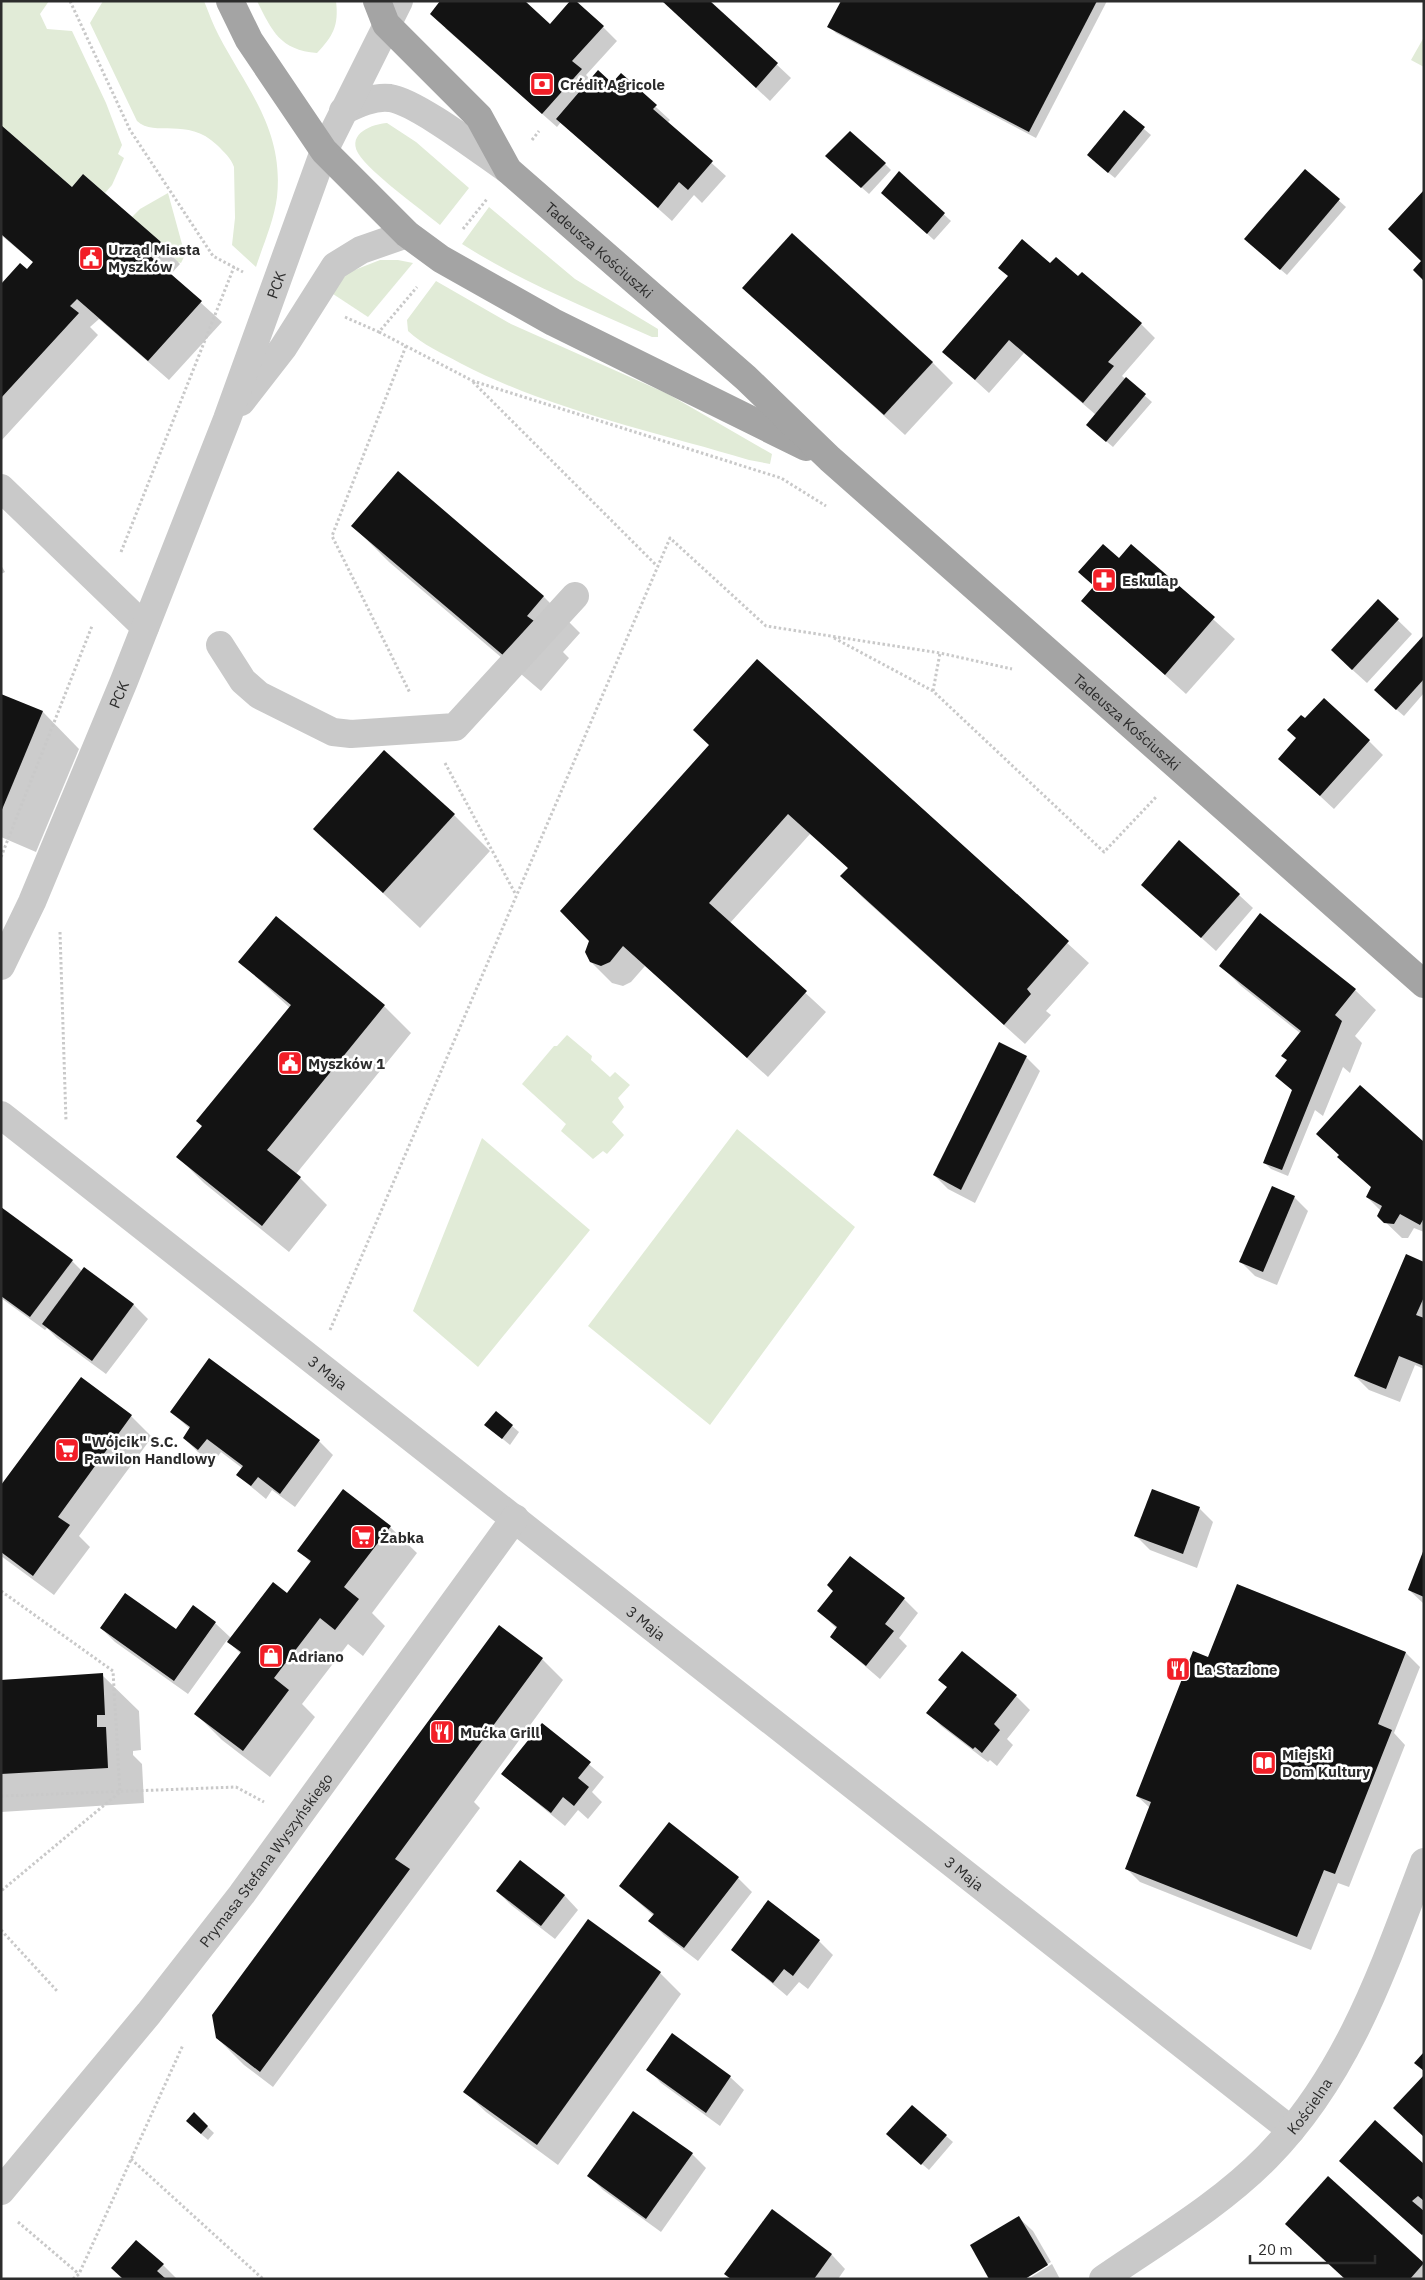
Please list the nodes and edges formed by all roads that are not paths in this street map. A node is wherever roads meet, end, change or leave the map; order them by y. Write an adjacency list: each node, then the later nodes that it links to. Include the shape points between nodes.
1 (230, 1): 4 (main road, Tadeusza Kościuszki, via 249,40)
2 (387, 9): 3 (street, PCK); 5 (main road, Tadeusza Kościuszki, via 479,117)
3 (343, 111): 4 (street, PCK); 5 (street, via 367,100 391,98 430,117)
4 (324, 151): 6 (main road, Tadeusza Kościuszki); 7 (street, PCK)
5 (508, 170): 8 (main road, Tadeusza Kościuszki, via 746,378)
6 (407, 234): 7 (street, PCK, via 361,250 334,266 283,348); 8 (main road, Tadeusza Kościuszki, via 441,259 553,322)
7 (227, 419): 11 (street, PCK)
8 (830, 459): 14 (main road, Tadeusza Kościuszki)
9 (1, 488): 11 (street)
10 (575, 596): 12 (street, via 455,728 351,734 333,732 259,695 243,681)
11 (145, 627): 13 (street, PCK, via 39,884)
12 (220, 645)
13 (1, 966)
14 (1424, 984)
15 (1, 1115): 16 (street, 3 Maja)
16 (515, 1518): 18 (street, 3 Maja); 19 (street, Prymasa Stefana Wyszyńskiego, via 242,1894 149,2013)
17 (1423, 1866): 18 (street, Kościelna, via 1360,2023 1324,2086)
18 (1291, 2130): 20 (street, Kościelna, via 1268,2157 1235,2187)
19 (1, 2191)
20 (1103, 2279)

